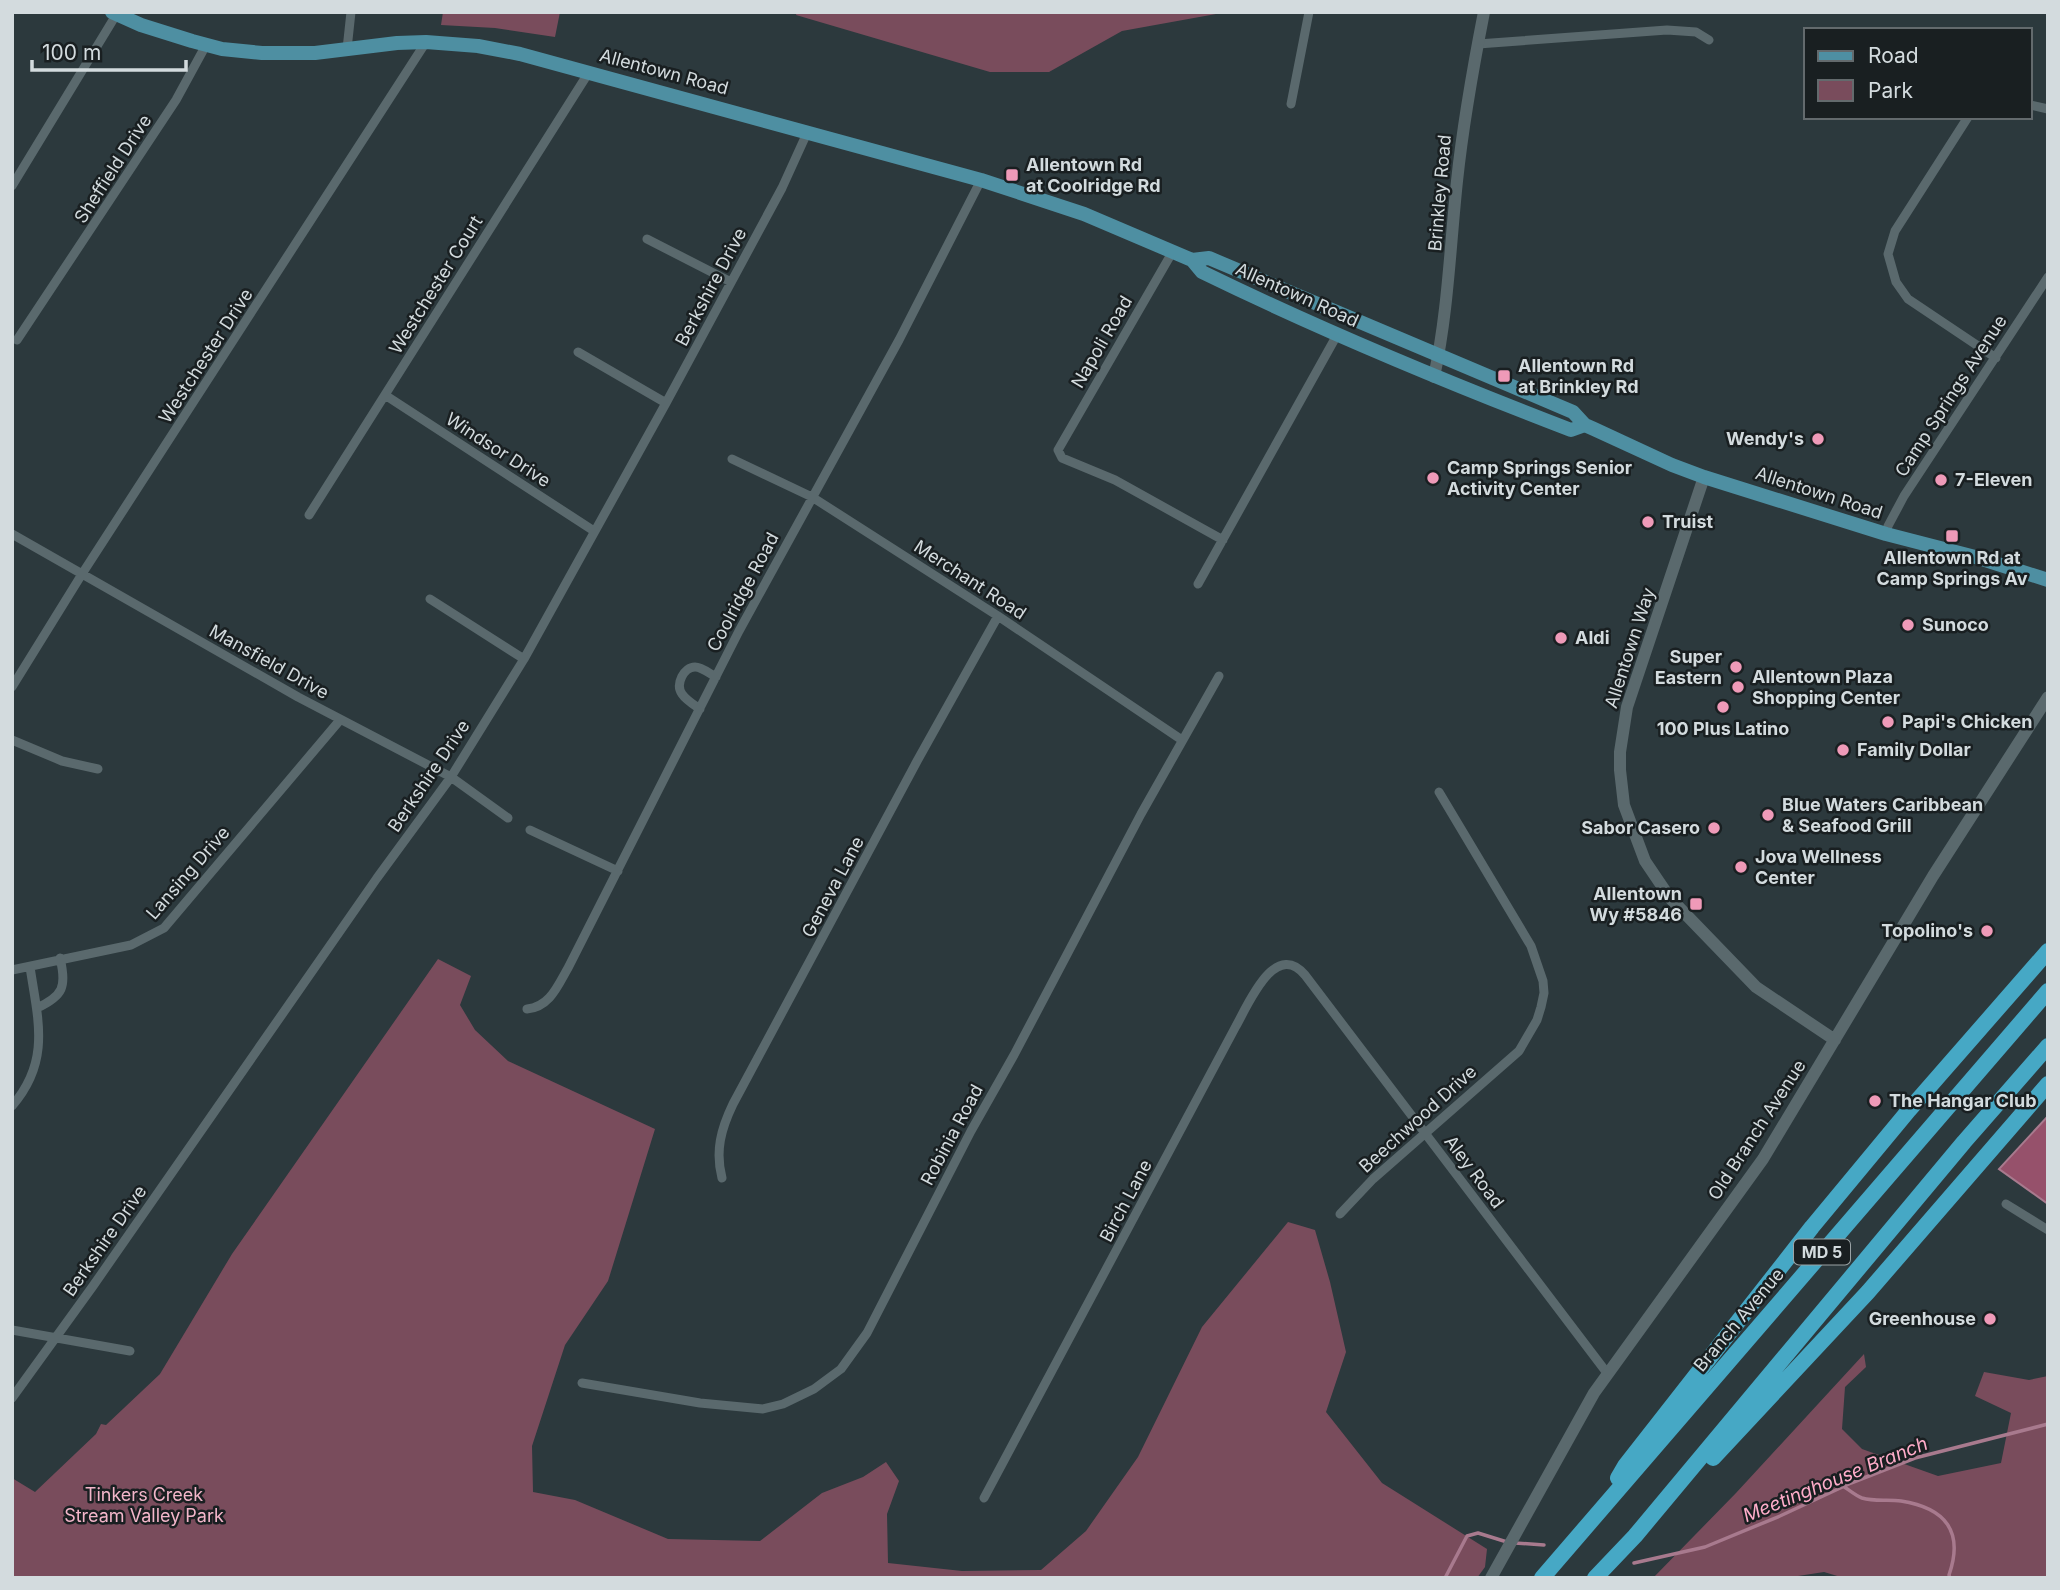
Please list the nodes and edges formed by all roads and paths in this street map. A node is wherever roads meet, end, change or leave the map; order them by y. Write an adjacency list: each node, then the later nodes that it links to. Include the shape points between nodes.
1 (351, 12): 9 (street)
2 (1309, 12): 11 (street)
3 (1484, 12): 7 (main road, Brinkley Road)
4 (114, 13): 8 (main road, Allentown Road); 15 (street)
5 (1709, 40): 7 (street, via 1696,32 1667,30)
6 (426, 42): 9 (main road, Allentown Road); 10 (main road, Allentown Road, via 494,49); 38 (street, Westchester Drive)
7 (1478, 44): 24 (main road, Brinkley Road)
8 (206, 45): 9 (main road, Allentown Road, via 297,55); 22 (street, Sheffield Drive, via 176,100)
9 (347, 49)
10 (589, 72): 13 (main road, Allentown Road); 27 (street, Westchester Court)
11 (1291, 104)
12 (1967, 119): 25 (street, via 1895,231 1888,254 1896,282 1908,299)
13 (807, 133): 14 (main road, Allentown Road); 20 (street, Berkshire Drive)
14 (981, 180): 17 (main road, Allentown Road, via 1084,214); 32 (street, Coolridge Road)
15 (12, 186)
16 (647, 239): 20 (street)
17 (1173, 251): 18 (main road, Allentown Road); 37 (street, Napoli Road, via 1058,450 1062,457 1115,480)
18 (1192, 260): 21 (main road, Allentown Road, via 1202,272); 24 (main road, Allentown Road, via 1209,258)
19 (2048, 278): 25 (street, Camp Springs Avenue)
20 (731, 282): 28 (street, Berkshire Drive)
21 (1337, 335): 26 (main road, Allentown Road); 37 (street)
22 (17, 340)
23 (578, 352): 28 (street)
24 (1438, 356): 26 (main road, Brinkley Road); 29 (main road, Allentown Road, via 1573,412)
25 (1996, 358): 36 (street, Camp Springs Avenue, via 1904,496)
26 (1434, 377): 29 (main road, Allentown Road, via 1571,430)
27 (385, 395): 33 (street, Westchester Court); 34 (street, Windsor Drive)
28 (666, 403): 34 (street, Berkshire Drive)
29 (1585, 425): 31 (main road, Allentown Road)
30 (732, 460): 32 (street, Merchant Road)
31 (1704, 477): 36 (main road, Allentown Road); 66 (main road, Allentown Way, via 1627,707 1620,749 1624,805 1645,861 1670,898 1756,987)
32 (812, 497): 42 (street, Merchant Road); 45 (street, Coolridge Road)
33 (309, 515)
34 (594, 531): 43 (street, Berkshire Drive)
35 (12, 534): 38 (street, Mansfield Drive)
36 (1886, 534): 39 (main road, Allentown Road)
37 (1223, 540): 40 (street)
38 (82, 574): 46 (street, Westchester Drive); 49 (street, Mansfield Drive)
39 (2048, 580)
40 (1198, 584)
41 (430, 599): 43 (street)
42 (998, 616): 51 (street, Merchant Road); 71 (street, Geneva Lane, via 733,1104 719,1143)
43 (524, 659): 53 (street, Berkshire Drive)
44 (1219, 676): 51 (street, Robinia Road)
45 (716, 677): 48 (street, Coolridge Road); 48 (street, via 691,667 680,681 682,695)
46 (12, 687)
47 (2048, 697): 66 (main road, Old Branch Avenue)
48 (700, 709): 57 (street, Coolridge Road)
49 (340, 720): 53 (street, Mansfield Drive); 59 (street, Lansing Drive, via 164,928 131,945)
50 (12, 740): 52 (street, via 62,761)
51 (1182, 740): 79 (street, Robinia Road, via 867,1333 841,1369 814,1389 763,1409)
52 (98, 769)
53 (451, 777): 55 (street, Mansfield Drive); 76 (street, Berkshire Drive)
54 (1439, 792): 70 (street, Beechwood Drive, via 1531,946 1544,993 1537,1020 1519,1051)
55 (508, 818)
56 (530, 830): 57 (street)
57 (618, 871): 65 (street, Coolridge Road, via 551,997 542,1006)
58 (2048, 951): 82 (highway, via 1812,1227 1625,1466)
59 (60, 958): 60 (street, Lansing Drive); 64 (street, via 61,990)
60 (30, 967): 61 (street, Lansing Drive); 64 (street)
61 (12, 970)
62 (1316, 989): 70 (street, Aley Road); 81 (street, Birch Lane, via 1300,969 1288,964 1273,969 1258,988)
63 (2048, 991): 82 (highway, Branch Avenue / MD 5)
64 (37, 1008): 69 (street, via 38,1060 31,1080)
65 (527, 1009)
66 (1835, 1040): 78 (main road, Old Branch Avenue, via 1754,1171)
67 (2048, 1046): 83 (highway, MD 5)
68 (2048, 1084): 83 (highway, via 1808,1358 1647,1529)
69 (12, 1106)
70 (1426, 1134): 73 (street, Beechwood Drive); 78 (street, Aley Road)
71 (722, 1178)
72 (2006, 1205): 74 (street)
73 (1340, 1214)
74 (2048, 1230)
75 (12, 1330): 76 (street)
76 (56, 1339): 77 (street); 80 (street, Berkshire Drive)
77 (130, 1351)
78 (1607, 1373): 84 (main road, Old Branch Avenue)
79 (582, 1383)
80 (12, 1398)
81 (985, 1498)
82 (1598, 1514): 85 (highway, Branch Avenue / MD 5)
83 (1635, 1536): 86 (highway, MD 5)
84 (1491, 1578)
85 (1542, 1578)
86 (1595, 1578)

